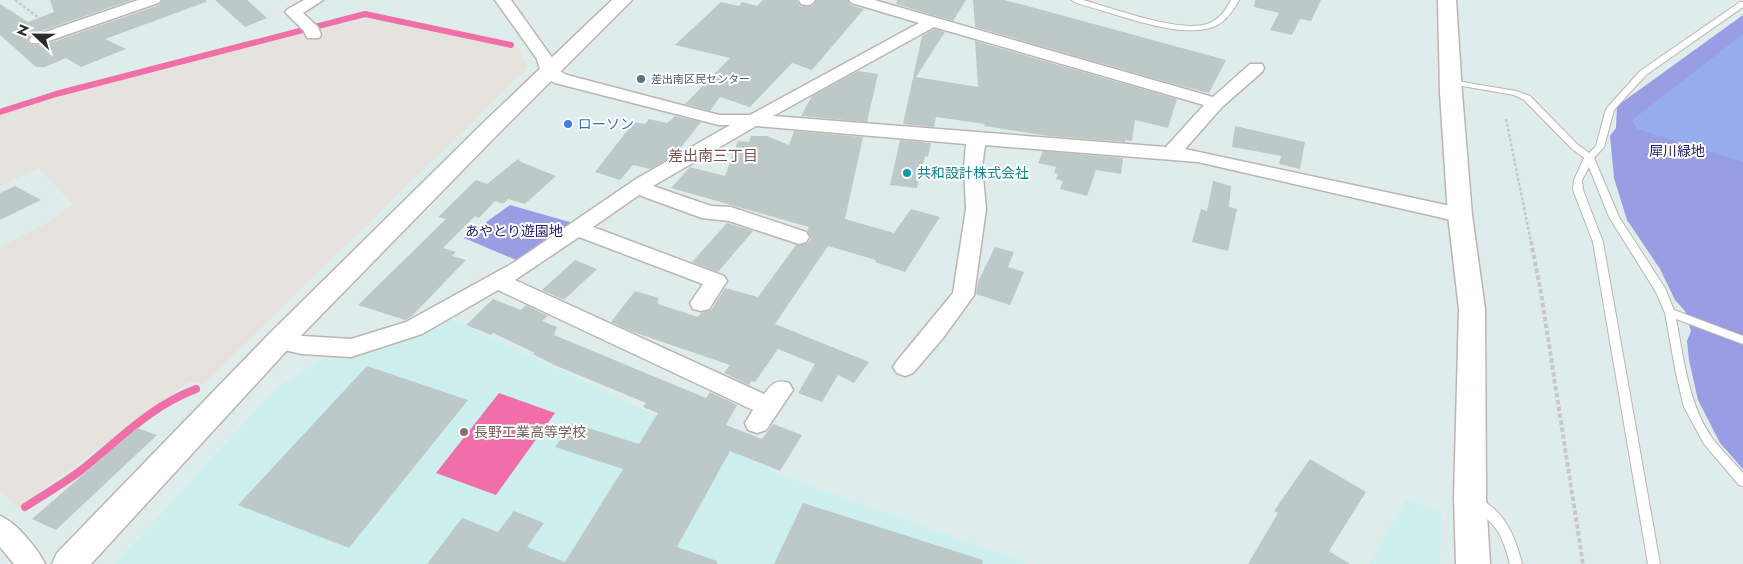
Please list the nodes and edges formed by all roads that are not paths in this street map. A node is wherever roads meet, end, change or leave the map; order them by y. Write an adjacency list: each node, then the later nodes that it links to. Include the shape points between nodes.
1 (153, 0): 12 (street)
2 (315, 0): 11 (street, via 293,12)
3 (503, 0): 14 (street, via 545,59)
4 (623, 0): 14 (street)
5 (857, 0): 10 (street)
6 (1074, 0): 7 (lane, via 1188,28 1204,28 1212,24 1228,13)
7 (1235, 0)
8 (1448, 0): 15 (street)
9 (1743, 4): 20 (lane, via 1643,73 1610,109 1600,147)
10 (932, 22): 16 (street); 17 (street)
11 (311, 30)
12 (38, 40)
13 (1256, 68): 16 (street)
14 (548, 72): 17 (street, via 561,79 719,120); 29 (street)
15 (1451, 82): 20 (lane, via 1516,93 1527,98); 22 (street)
16 (1216, 103): 19 (street)
17 (753, 120): 18 (street); 21 (street)
18 (976, 139): 19 (street); 30 (street, via 973,167 976,209 963,295)
19 (1171, 152): 22 (street)
20 (1589, 157): 27 (lane, via 1614,217 1648,268); 39 (lane, via 1578,180 1578,190 1598,242)
21 (637, 188): 23 (street); 24 (street, via 709,213 731,214)
22 (1460, 215): 33 (street, via 1472,309)
23 (577, 229): 25 (street); 26 (street, via 716,281)
24 (799, 237)
25 (497, 282): 29 (street, via 414,328 350,348); 31 (street)
26 (701, 303)
27 (1670, 313): 28 (lane); 32 (lane, via 1690,407 1708,441)
28 (1743, 340)
29 (279, 341): 36 (street)
30 (905, 367)
31 (769, 406)
32 (1743, 481)
33 (1470, 498): 37 (street); 38 (lane, via 1492,514 1508,534)
34 (0, 528): 35 (street)
35 (31, 564)
36 (69, 564)
37 (1473, 564)
38 (1516, 564)
39 (1654, 564)

